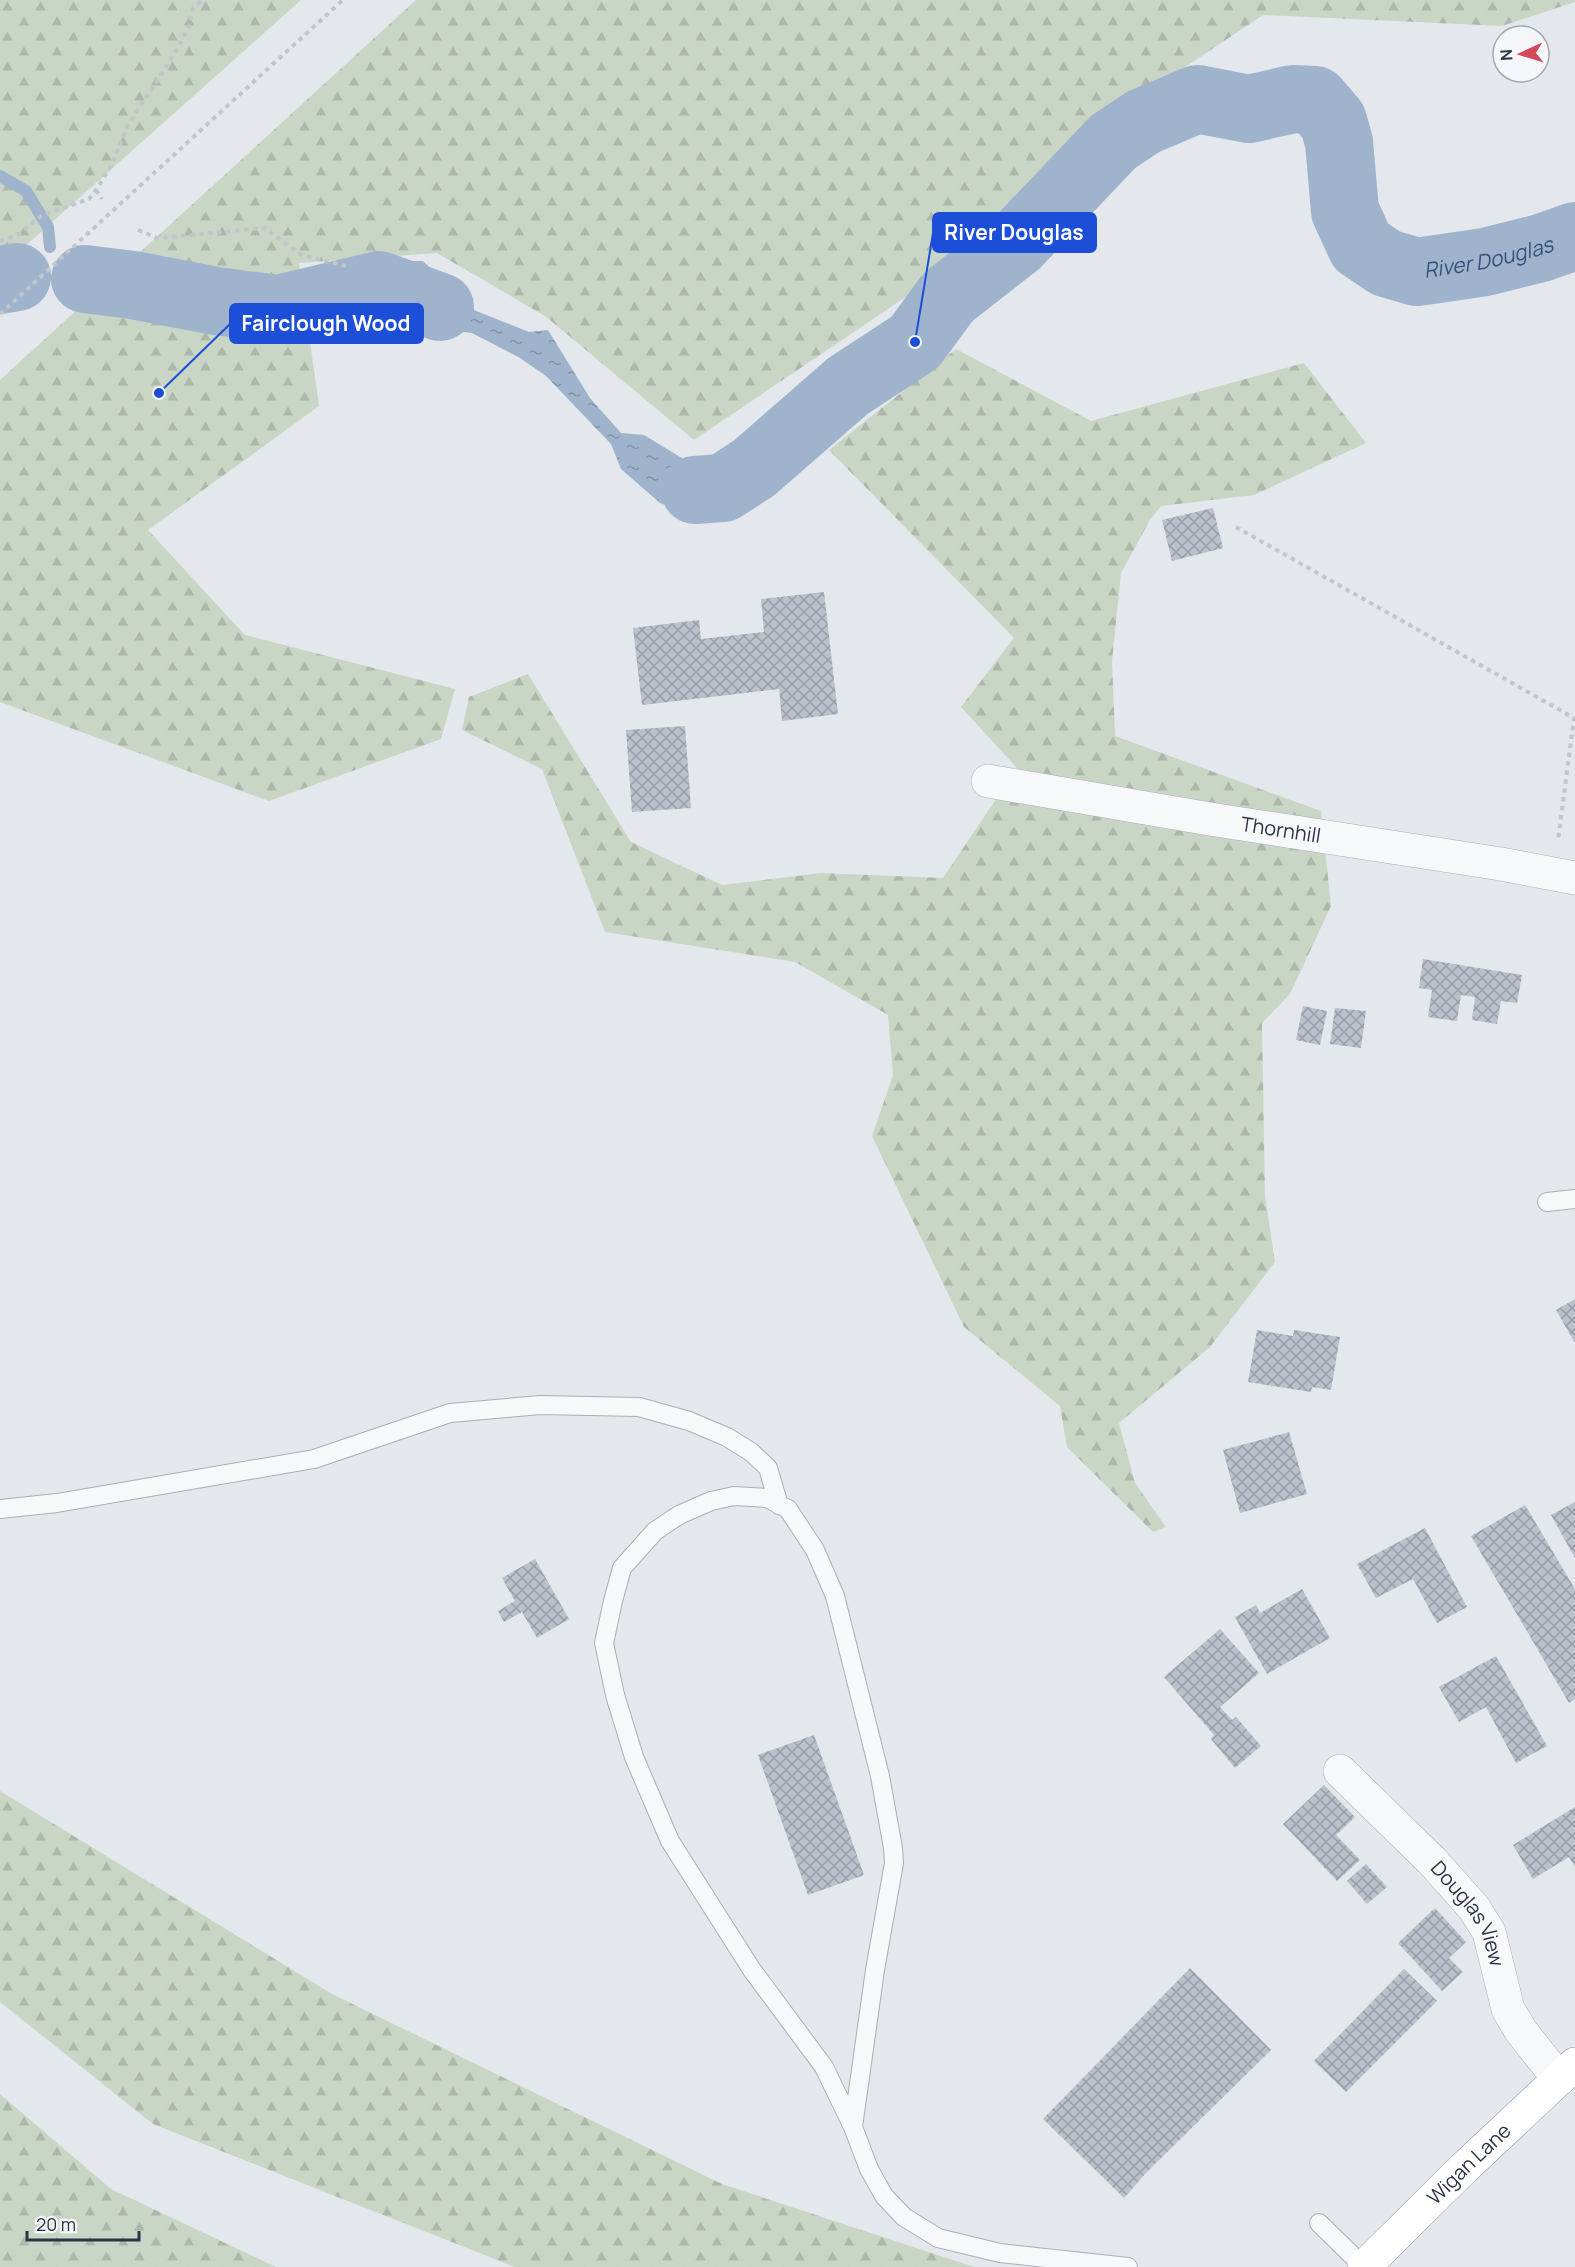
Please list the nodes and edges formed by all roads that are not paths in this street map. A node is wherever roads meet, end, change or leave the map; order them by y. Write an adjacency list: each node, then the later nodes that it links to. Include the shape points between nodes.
1 (988, 781): 2 (street, Thornhill)
2 (1564, 876)
3 (1575, 1199): 4 (lane)
4 (1547, 1202)
5 (779, 1505): 6 (lane, via 768,1468 728,1437 639,1407 540,1405 450,1413 314,1459 57,1503); 9 (lane, via 788,1509 815,1550 835,1596 880,1776 893,1848 891,1884); 9 (lane, via 767,1498 734,1496 679,1515 656,1531 622,1568 604,1643 634,1757 670,1841 752,1970 824,2067)
6 (0, 1509)
7 (1340, 1771): 8 (street, Douglas View, via 1474,1908 1489,1932 1508,2009 1521,2031)
8 (1567, 2072): 12 (highway, Wigan Lane)
9 (853, 2127): 11 (lane, via 884,2196 904,2217 938,2238 1000,2253)
10 (1318, 2223): 12 (lane)
11 (1128, 2267)
12 (1364, 2267)

